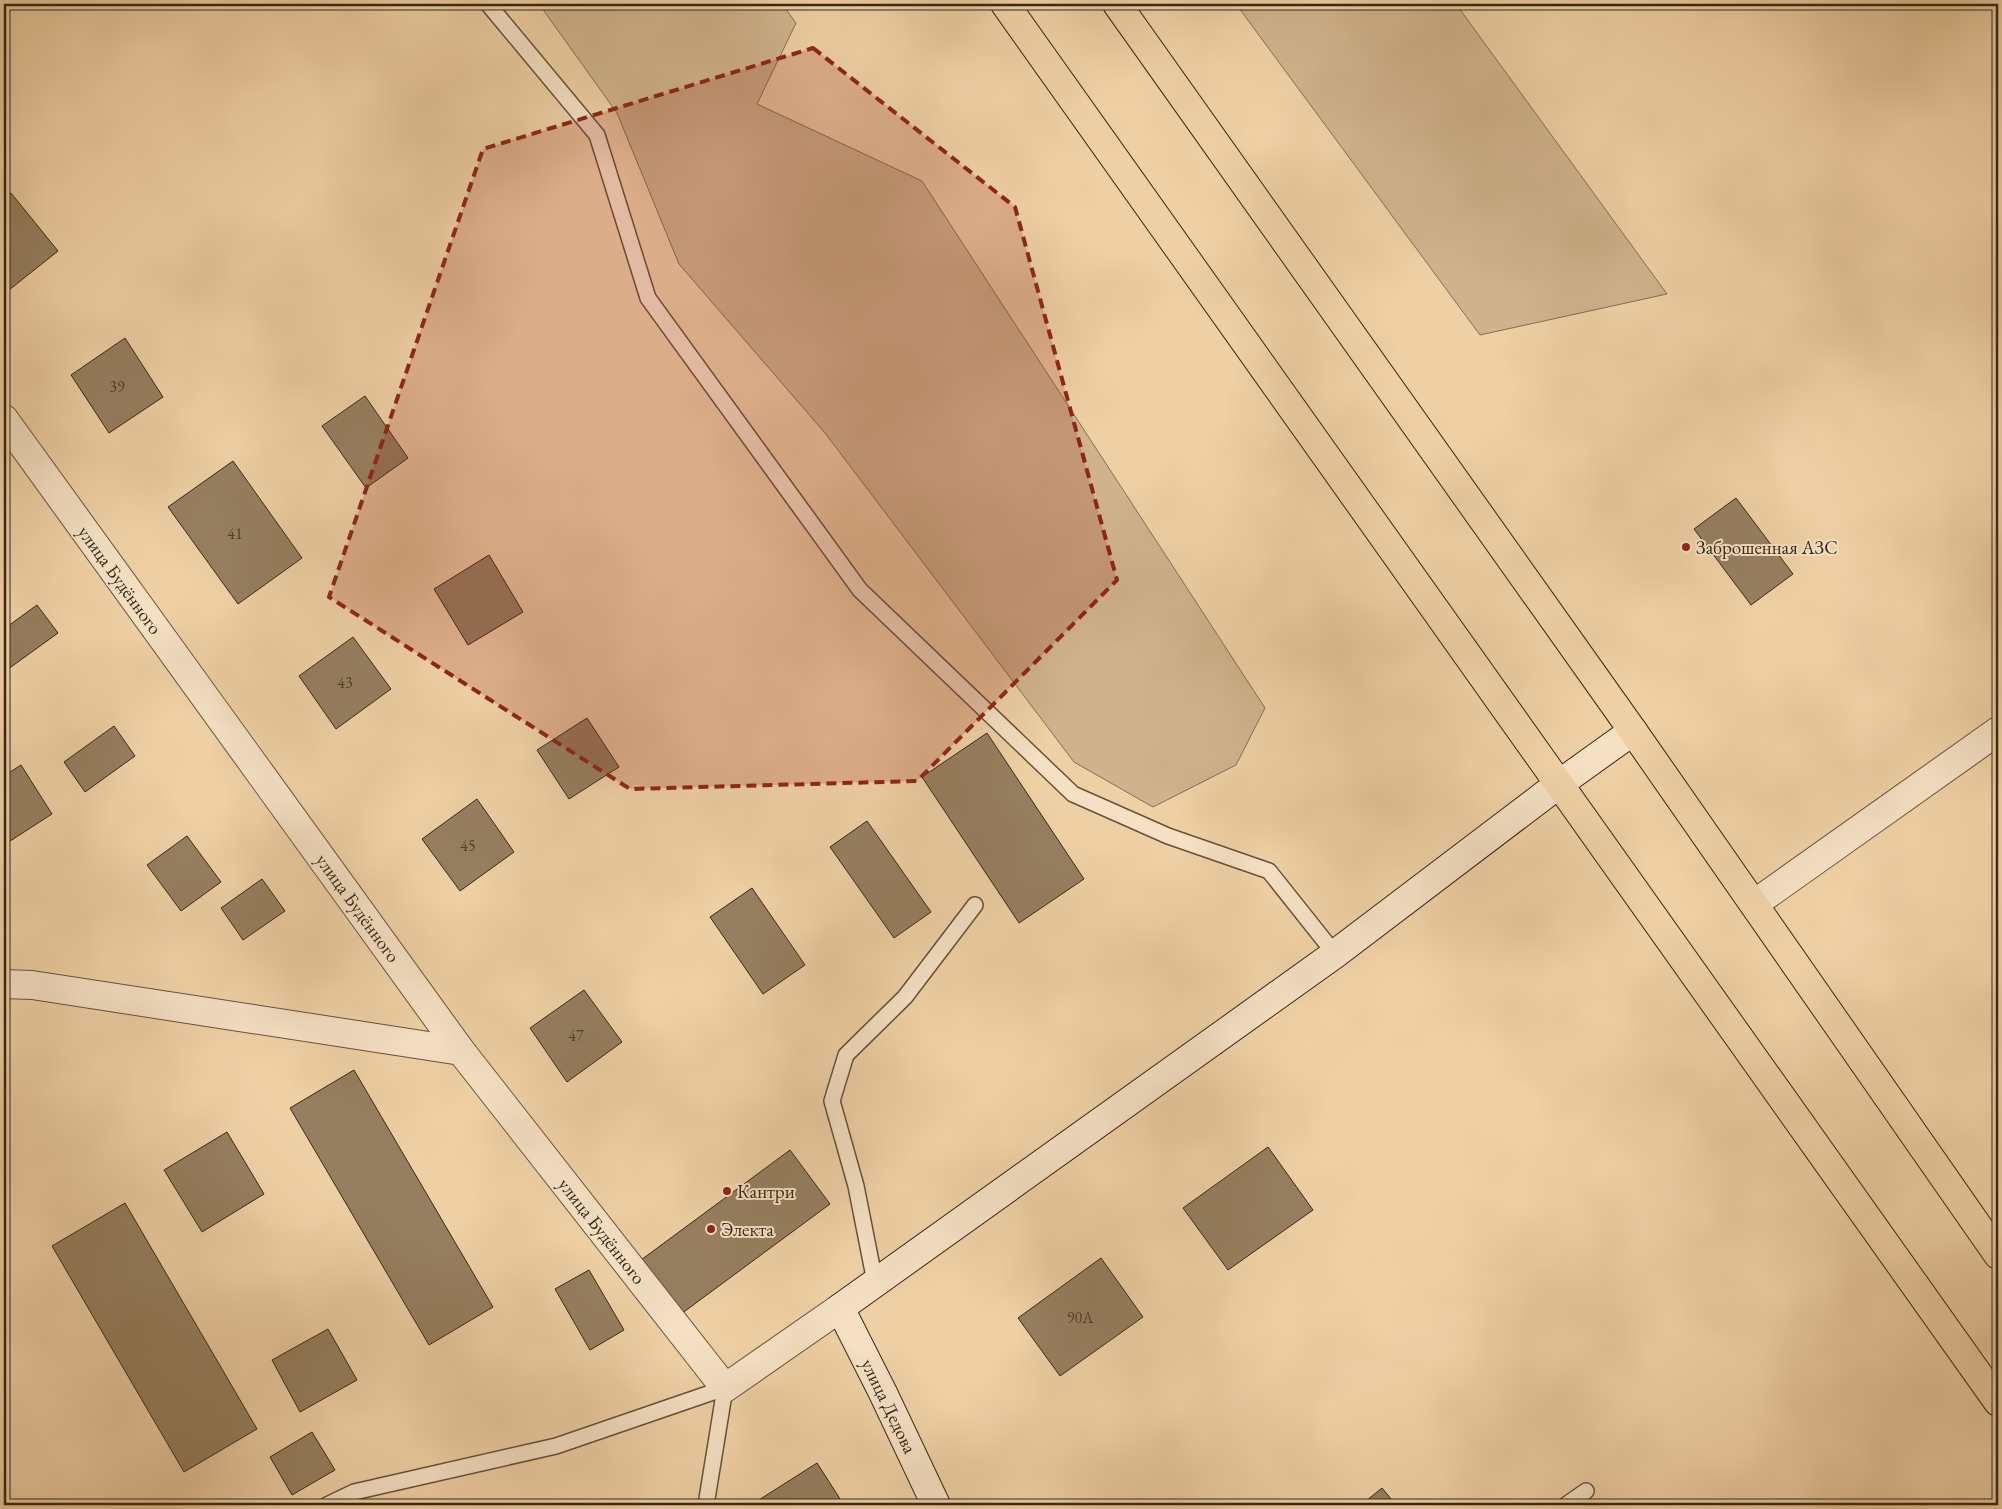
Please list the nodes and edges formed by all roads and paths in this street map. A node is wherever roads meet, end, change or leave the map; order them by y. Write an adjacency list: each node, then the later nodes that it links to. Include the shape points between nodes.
1 (488, 4): 10 (lane, via 597,134 648,298 860,590 1073,794 1168,836 1269,871)
2 (1005, 4): 7 (highway)
3 (1117, 4): 5 (highway)
4 (4, 419): 12 (street, улица Будённого)
5 (1633, 731): 7 (street); 8 (highway)
6 (1998, 731): 8 (street)
7 (1559, 784): 10 (street); 17 (highway)
8 (1754, 904): 13 (highway)
9 (975, 905): 14 (lane, via 905,997 846,1055 832,1101 856,1186)
10 (1336, 954): 14 (street)
11 (4, 984): 12 (street, via 42,986)
12 (461, 1051): 16 (street, улица Будённого)
13 (1998, 1255)
14 (875, 1282): 15 (street)
15 (840, 1308): 16 (street); 21 (street, улица Дедова)
16 (725, 1388): 19 (lane, via 556,1446 354,1492); 20 (lane)
17 (1998, 1402)
18 (1586, 1491): 22 (lane)
19 (327, 1505)
20 (706, 1505)
21 (936, 1505)
22 (1566, 1505)

